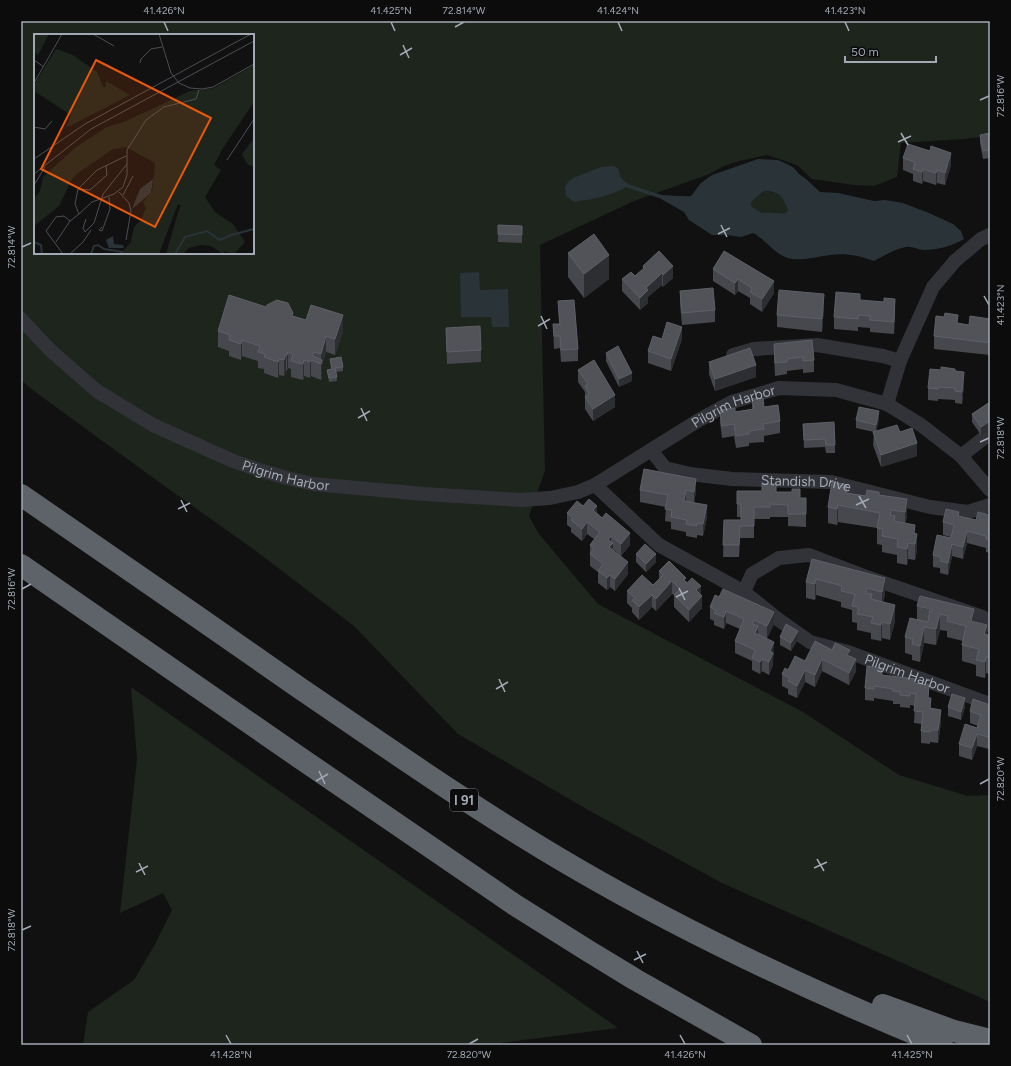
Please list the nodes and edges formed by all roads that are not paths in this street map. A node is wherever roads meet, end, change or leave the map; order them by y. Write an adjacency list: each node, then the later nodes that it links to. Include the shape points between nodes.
1 (990, 235): 4 (street, via 981,238 955,261 933,287)
2 (21, 319): 9 (street, Pilgrim Harbor, via 50,350 97,391 153,425 227,458 287,478 314,484 522,500 550,498 578,492)
3 (718, 359): 4 (street, via 754,349 817,345)
4 (900, 361): 5 (street)
5 (887, 404): 7 (street, Pilgrim Harbor, via 836,390 779,388 732,402); 8 (street, Pilgrim Harbor, via 922,425)
6 (990, 433): 8 (street)
7 (651, 450): 9 (street, Pilgrim Harbor); 12 (street, Standish Drive, via 665,468 690,474 732,479 831,482 930,507 968,512)
8 (961, 456): 10 (street, Pilgrim Harbor)
9 (595, 485): 14 (street, Pilgrim Harbor, via 659,545)
10 (990, 490)
11 (21, 495): 17 (highway, I 91, via 405,761 491,817 617,892)
12 (990, 506)
13 (21, 565): 19 (highway, via 515,905 636,980)
14 (744, 592): 15 (street, via 752,574 779,558 809,555 983,617); 16 (street, Pilgrim Harbor, via 810,642 848,652)
15 (990, 626)
16 (990, 704)
17 (773, 972): 18 (highway, via 825,981 931,1023); 20 (highway, I 91)
18 (990, 1040)
19 (751, 1045)
20 (942, 1045)

